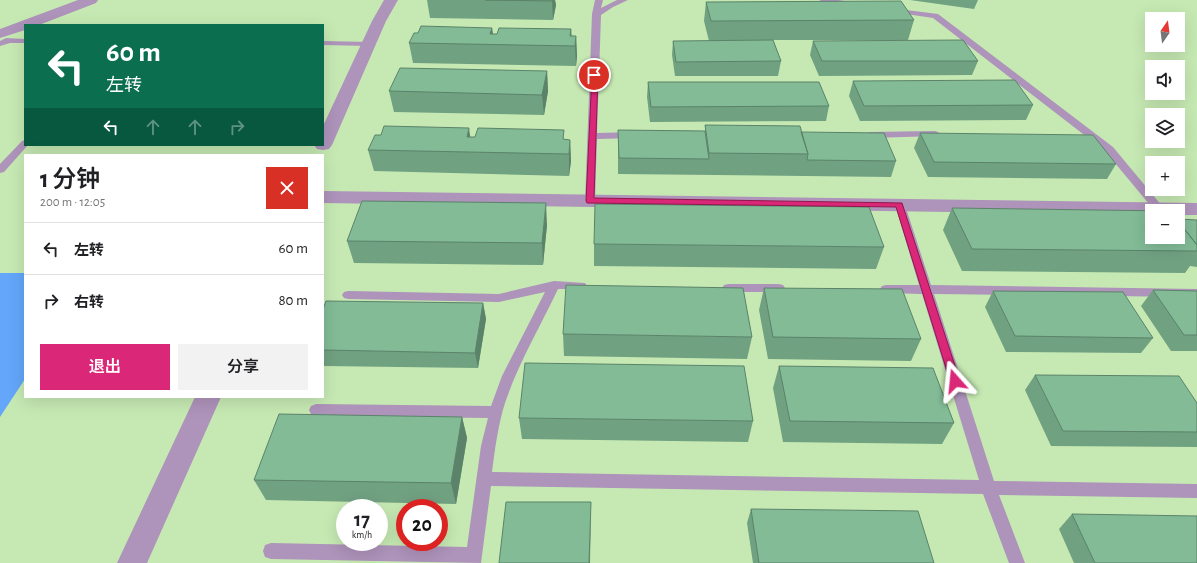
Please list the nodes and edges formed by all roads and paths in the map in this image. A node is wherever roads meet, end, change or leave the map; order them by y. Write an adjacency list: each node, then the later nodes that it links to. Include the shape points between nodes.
1 (92, 0): 9 (street)
2 (391, 0): 15 (street)
3 (599, 0): 8 (lane)
4 (624, 0): 8 (lane)
5 (823, 0): 6 (lane)
6 (860, 6)
7 (883, 9): 21 (lane, via 935,16)
8 (596, 14): 20 (lane)
9 (28, 24)
10 (24, 25): 11 (street)
11 (0, 34)
12 (24, 41): 14 (lane, via 9,40)
13 (324, 43): 15 (lane)
14 (0, 44)
15 (369, 44): 22 (street)
16 (942, 134): 18 (lane)
17 (648, 135): 20 (lane)
18 (862, 135)
19 (1076, 135): 21 (lane)
20 (592, 136): 26 (lane)
21 (1091, 136): 27 (lane, via 1110,149)
22 (324, 143)
23 (24, 144): 24 (lane)
24 (0, 170)
25 (324, 198): 26 (street)
26 (590, 201): 28 (street)
27 (1155, 204)
28 (900, 205): 29 (street); 37 (lane)
29 (1145, 208)
30 (1185, 209): 31 (street)
31 (1197, 209)
32 (554, 286): 33 (lane); 39 (lane, via 499,298); 42 (lane, via 509,376)
33 (593, 286)
34 (712, 287): 35 (lane)
35 (792, 288)
36 (871, 289): 37 (lane)
37 (926, 290): 38 (lane); 44 (lane)
38 (1197, 293)
39 (348, 295)
40 (208, 398): 48 (street)
41 (316, 410): 42 (lane)
42 (496, 412): 43 (lane)
43 (484, 479): 44 (lane); 47 (lane)
44 (989, 488): 45 (lane); 49 (lane)
45 (1197, 491)
46 (270, 552): 47 (lane)
47 (473, 559)
48 (132, 563)
49 (1017, 563)

